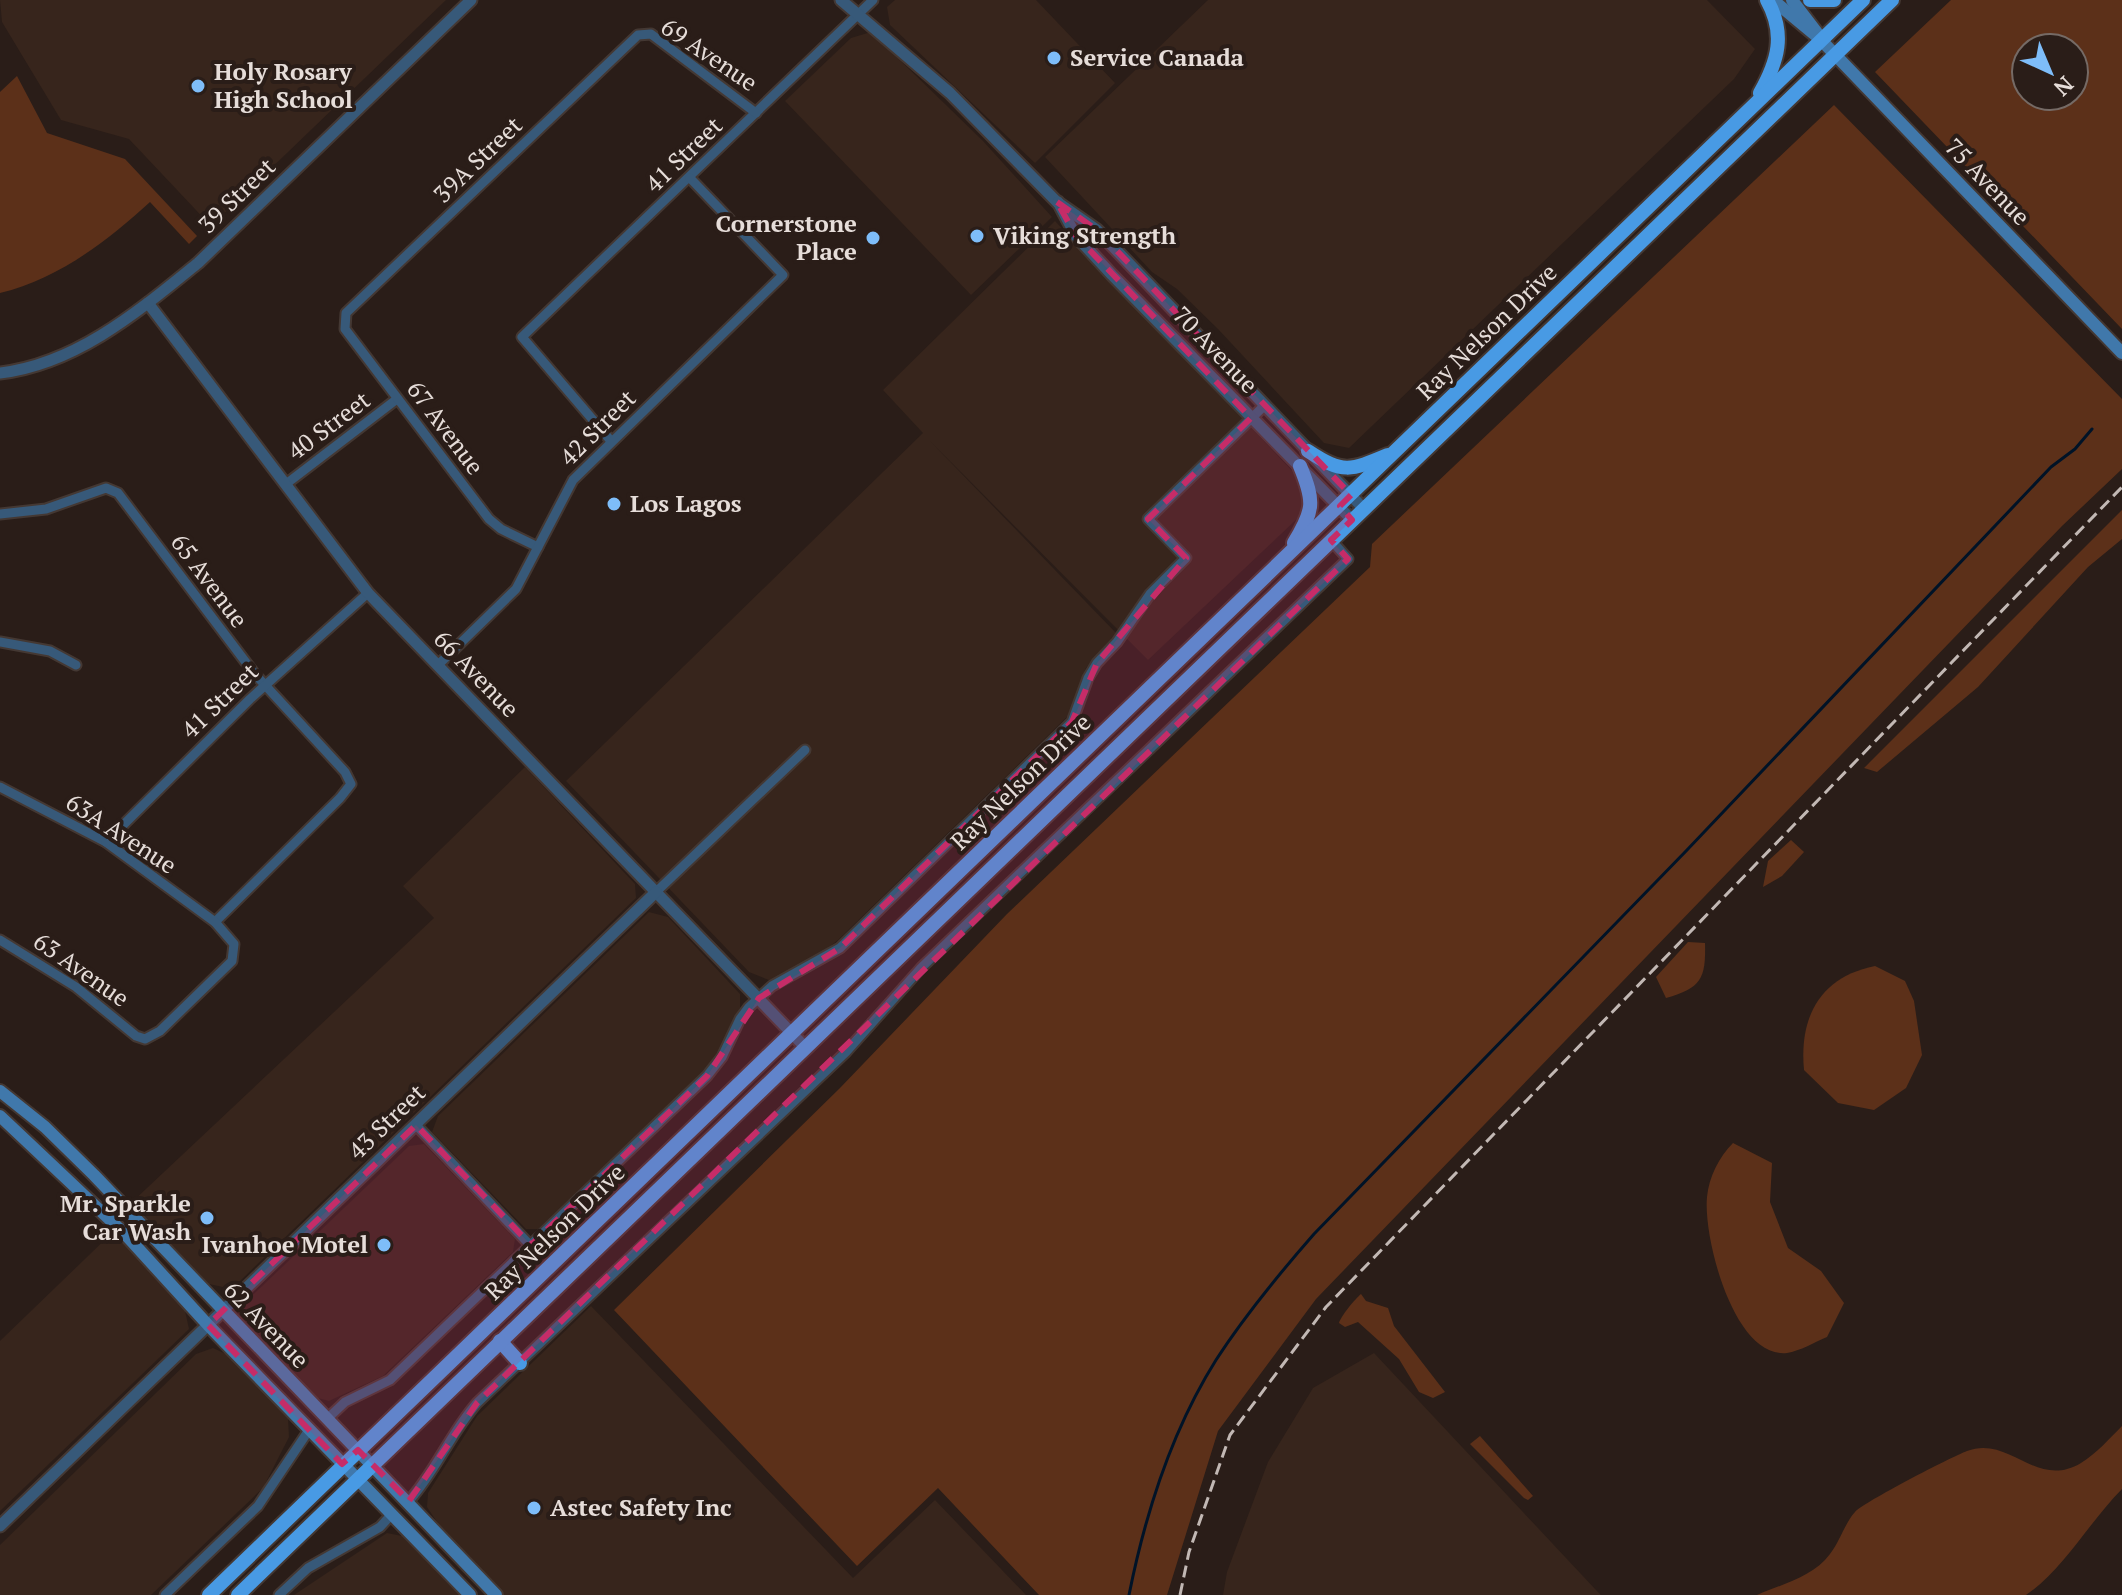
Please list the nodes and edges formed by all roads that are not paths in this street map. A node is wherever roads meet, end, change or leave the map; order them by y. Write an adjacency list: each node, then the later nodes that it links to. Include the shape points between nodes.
1 (471, 0): 19 (street, 39 Street, via 198,263)
2 (841, 0): 11 (street, 70 Avenue)
3 (873, 0): 11 (street, 41 Street)
4 (1767, 0): 15 (highway, via 1780,45)
5 (1773, 0): 13 (main road, 75 Avenue)
6 (1792, 0): 13 (main road, 75 Avenue)
7 (1810, 0): 8 (highway)
8 (1834, 0)
9 (1863, 0): 13 (highway, Ray Nelson Drive)
10 (1892, 0): 14 (highway, Ray Nelson Drive)
11 (858, 14): 16 (street, 41 Street); 18 (street, 70 Avenue, via 950,93)
12 (638, 35): 16 (street, 69 Avenue, via 651,34); 20 (street, 39A Street)
13 (1821, 40): 14 (main road, 75 Avenue); 15 (highway, Ray Nelson Drive)
14 (1835, 55): 21 (main road, 75 Avenue); 33 (highway, Ray Nelson Drive)
15 (1753, 107): 28 (highway, Ray Nelson Drive)
16 (756, 113): 17 (street, 41 Street)
17 (690, 178): 26 (street, 41 Street, via 522,337); 26 (street, 42 Street, via 783,275)
18 (1057, 202): 24 (street, 70 Avenue, via 1097,230); 25 (street, 70 Avenue, via 1076,236)
19 (148, 303): 22 (street, 39 Street, via 84,346 52,361); 30 (street, 66 Avenue)
20 (346, 313): 23 (street, 67 Avenue, via 345,329)
21 (2122, 353)
22 (0, 373)
23 (397, 399): 30 (street, 40 Street); 37 (street, 67 Avenue, via 489,519)
24 (1264, 406): 25 (street); 27 (street, 70 Avenue)
25 (1251, 418): 29 (street, 70 Avenue); 50 (street, via 1148,519 1186,558 1150,594 1097,663 1072,722 840,948)
26 (611, 441): 37 (street, 42 Street, via 573,480)
27 (1308, 451): 28 (highway, via 1345,470); 31 (street, 70 Avenue)
28 (1395, 452): 31 (highway, Ray Nelson Drive)
29 (1300, 466): 32 (street, 70 Avenue); 38 (highway, via 1312,496 1311,509)
30 (286, 484): 39 (street, 66 Avenue)
31 (1351, 495): 32 (highway, Ray Nelson Drive); 33 (street, 70 Avenue)
32 (1340, 506): 35 (street, 70 Avenue); 38 (highway, Ray Nelson Drive)
33 (1364, 509): 35 (highway, Ray Nelson Drive)
34 (0, 514): 43 (street, 65 Avenue, via 46,509 106,488 118,493)
35 (1352, 520): 36 (highway, Ray Nelson Drive)
36 (1331, 540): 52 (highway, Ray Nelson Drive); 60 (street, via 1348,559 1311,597 931,958 846,1052)
37 (538, 547): 42 (street, 42 Street, via 516,589)
38 (1283, 561): 51 (highway, Ray Nelson Drive)
39 (368, 593): 42 (street, 66 Avenue); 43 (street, 41 Street)
40 (0, 642): 41 (street, via 50,651)
41 (76, 665)
42 (438, 665): 47 (street, 66 Avenue)
43 (264, 686): 46 (street, 41 Street); 48 (street, 65 Avenue, via 351,784)
44 (805, 750): 47 (street, 43 Street)
45 (0, 787): 46 (street, 63A Avenue)
46 (106, 842): 48 (street, 63A Avenue)
47 (656, 892): 50 (street, 66 Avenue); 55 (street, 43 Street)
48 (215, 922): 49 (street, 63 Avenue, via 234,944 232,961 160,1031 145,1039 76,987)
49 (0, 940)
50 (759, 998): 51 (street, 66 Avenue); 56 (street, via 740,1019 715,1068)
51 (793, 1034): 52 (street, 66 Avenue); 63 (highway, Ray Nelson Drive)
52 (805, 1047): 59 (highway, Ray Nelson Drive)
53 (0, 1091): 57 (main road, 62 Avenue, via 70,1151)
54 (0, 1116): 58 (main road, 62 Avenue, via 125,1234)
55 (416, 1125): 56 (street); 57 (street, 43 Street)
56 (530, 1245): 61 (street, via 390,1380 345,1402)
57 (222, 1312): 58 (street, 43 Street); 61 (main road, 62 Avenue)
58 (208, 1325): 62 (main road, 62 Avenue); 69 (street, 43 Street)
59 (500, 1341): 60 (highway); 65 (highway, Ray Nelson Drive)
60 (520, 1363): 67 (street, via 459,1424)
61 (327, 1419): 63 (main road, 62 Avenue)
62 (309, 1430): 64 (main road, 62 Avenue); 70 (street, via 258,1506)
63 (358, 1450): 64 (highway, Ray Nelson Drive); 65 (main road, 62 Avenue)
64 (342, 1464): 66 (main road, 62 Avenue); 71 (highway, Ray Nelson Drive)
65 (373, 1464): 66 (highway, Ray Nelson Drive); 67 (main road, 62 Avenue)
66 (357, 1479): 68 (main road, 62 Avenue); 72 (highway, Ray Nelson Drive)
67 (409, 1501): 75 (main road, 62 Avenue)
68 (391, 1515): 73 (street, via 380,1527 308,1568); 74 (main road, 62 Avenue)
69 (0, 1526)
70 (165, 1595)
71 (209, 1595)
72 (238, 1595)
73 (279, 1595)
74 (470, 1595)
75 (496, 1595)

